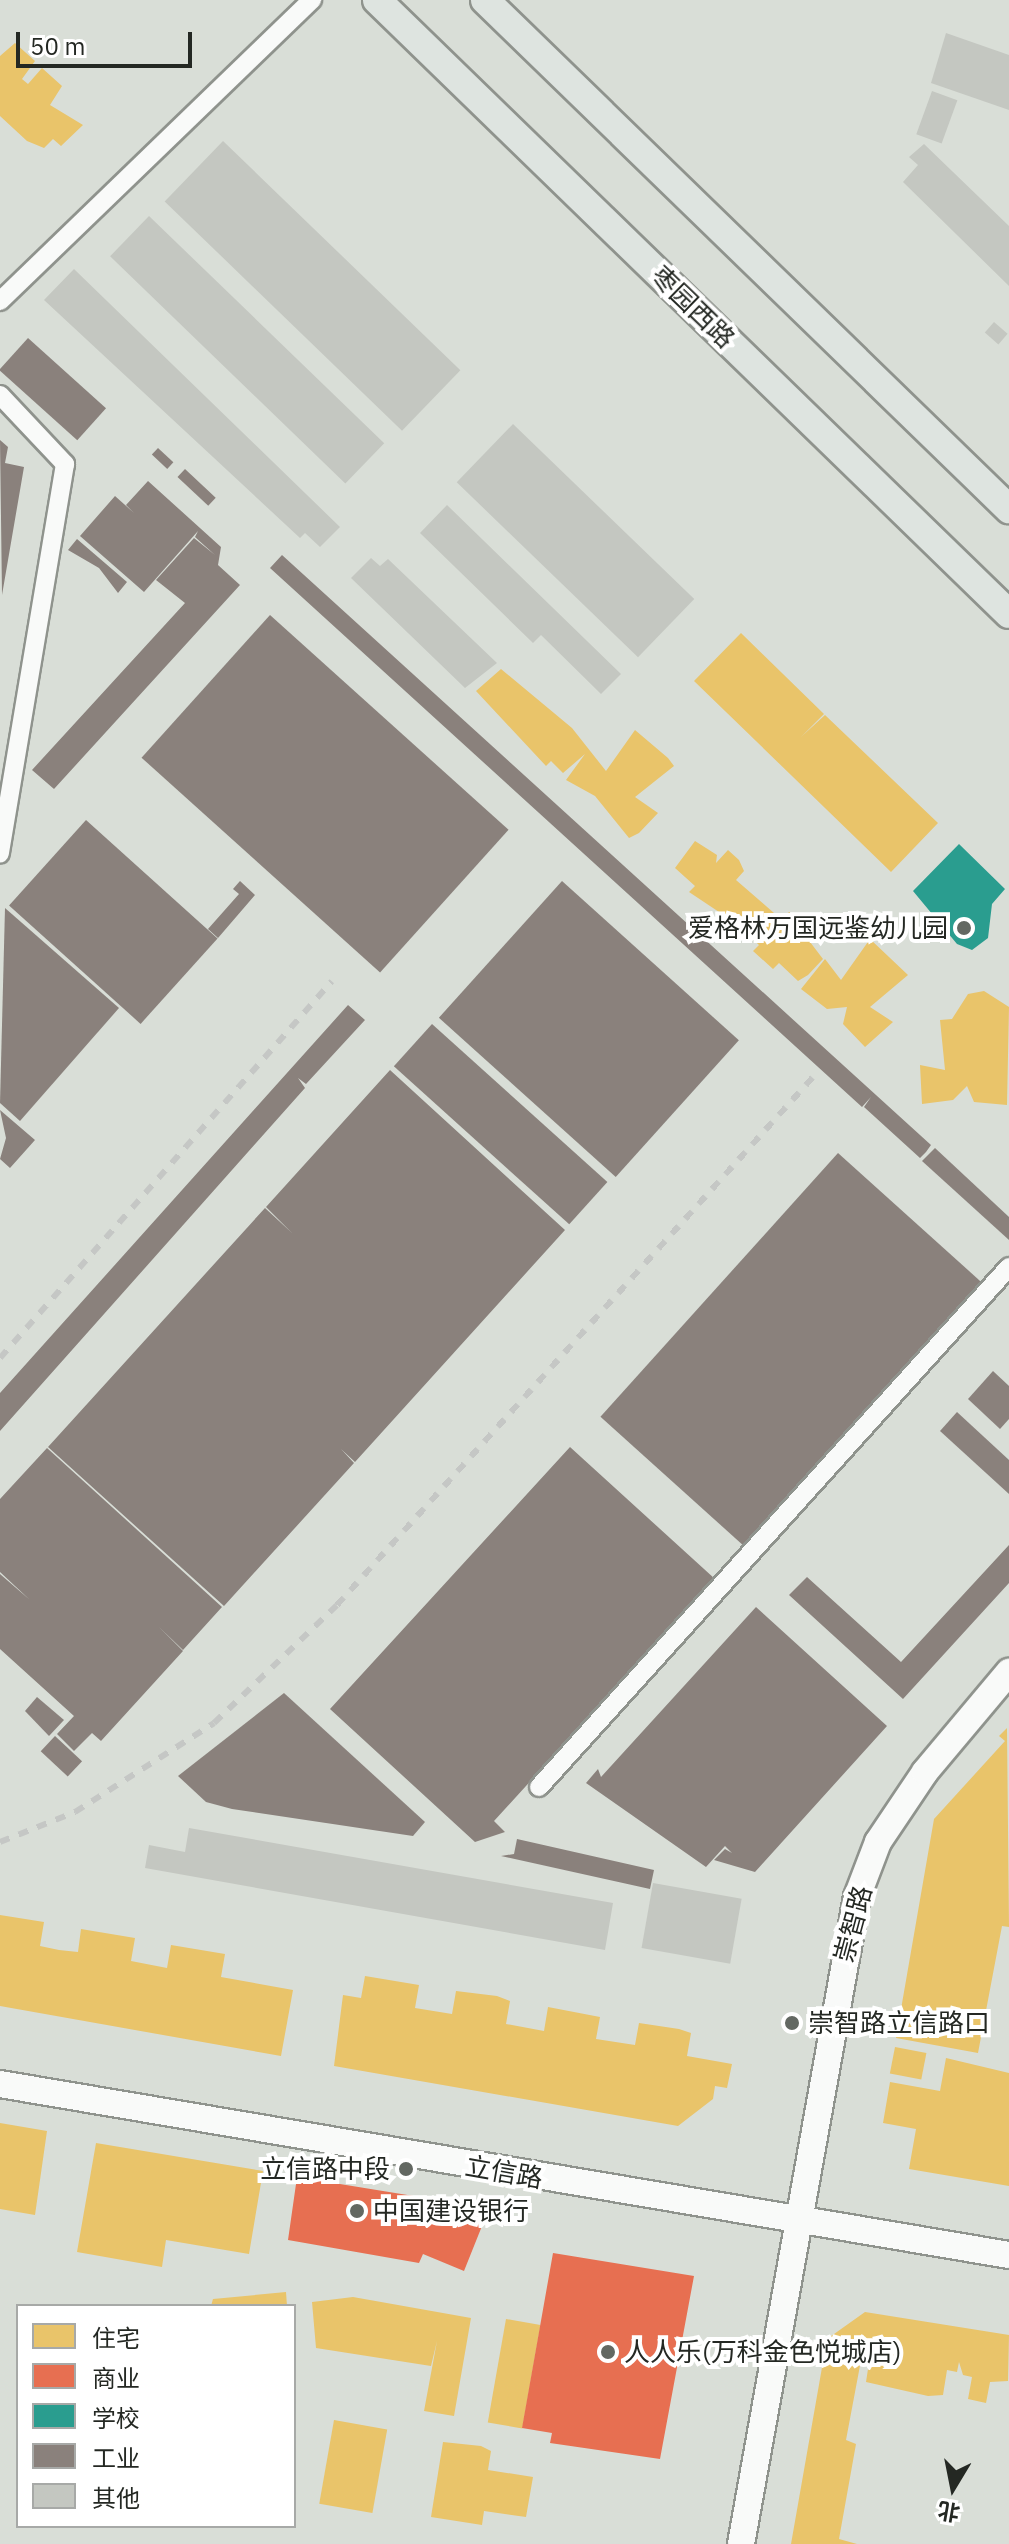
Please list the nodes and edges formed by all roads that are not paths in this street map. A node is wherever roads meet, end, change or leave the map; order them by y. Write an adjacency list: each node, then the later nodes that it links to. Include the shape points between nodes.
1 (312, 0): 4 (street)
2 (377, 0): 7 (main road, 枣园西路)
3 (485, 0): 6 (main road)
4 (0, 301)
5 (0, 395): 8 (street, via 65,464)
6 (1009, 509)
7 (1009, 614)
8 (0, 854)
9 (1009, 1267): 11 (street)
10 (1009, 1672): 13 (street, 崇智路, via 925,1772 873,1856 844,1951)
11 (539, 1787)
12 (0, 2084): 13 (street, 立信路)
13 (800, 2219): 14 (street, 立信路); 15 (street, 崇智路)
14 (1009, 2255)
15 (741, 2544)

